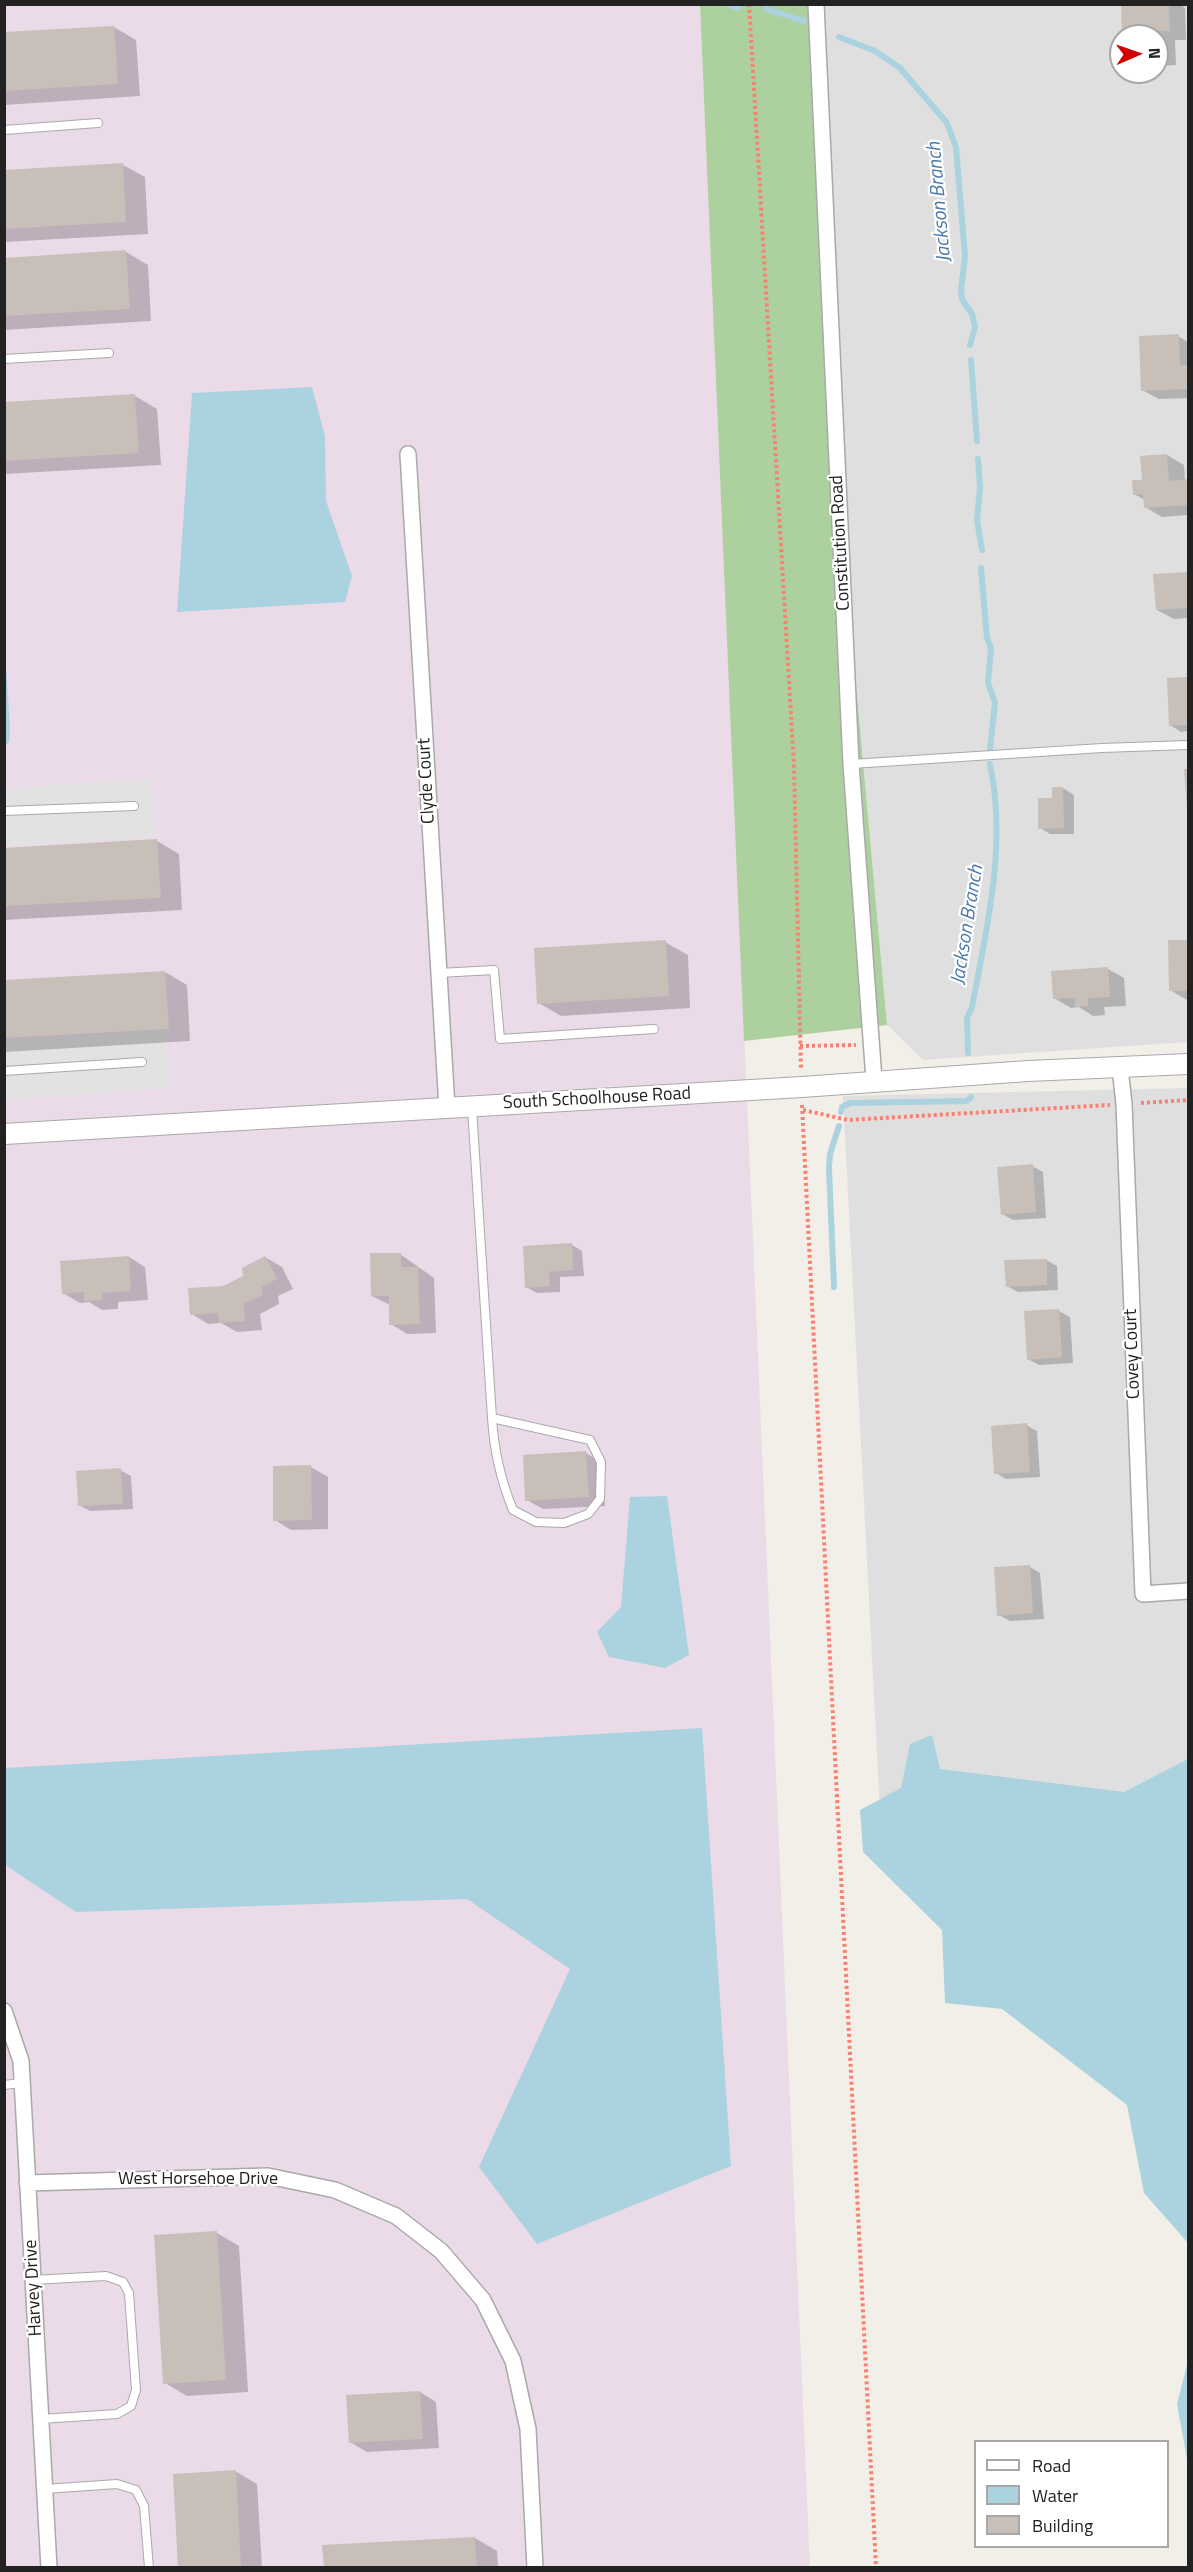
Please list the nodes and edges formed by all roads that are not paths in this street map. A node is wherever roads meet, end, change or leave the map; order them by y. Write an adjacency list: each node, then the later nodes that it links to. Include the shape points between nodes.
1 (816, 4): 8 (street, Constitution Road)
2 (98, 123): 3 (lane)
3 (4, 130)
4 (109, 353): 5 (lane)
5 (4, 358)
6 (408, 454): 11 (street, Clyde Court)
7 (1188, 745): 8 (lane)
8 (851, 765): 17 (street, Constitution Road)
9 (134, 806): 10 (lane)
10 (4, 811)
11 (439, 973): 12 (lane, via 494,970 500,1039); 19 (street, Clyde Court)
12 (654, 1029)
13 (142, 1062): 16 (lane)
14 (1188, 1064): 15 (street, South Schoolhouse Road)
15 (1120, 1068): 17 (street, South Schoolhouse Road); 22 (street, Covey Court, via 1143,1594)
16 (4, 1071)
17 (874, 1080): 18 (street, South Schoolhouse Road)
18 (472, 1106): 19 (street, South Schoolhouse Road); 21 (lane)
19 (447, 1108): 20 (street, South Schoolhouse Road)
20 (4, 1134)
21 (492, 1418): 21 (lane, via 505,1491 513,1510 536,1522 564,1523 588,1514 600,1499 601,1462 590,1440)
22 (1188, 1591)
23 (4, 2012): 24 (street, Harvey Drive, via 21,2061)
24 (21, 2083): 25 (lane); 26 (street, Harvey Drive)
25 (4, 2085)
26 (27, 2183): 27 (street, Harvey Drive); 32 (street, West Horsehoe Drive, via 268,2176 335,2190 396,2216 441,2251 483,2300 513,2361 528,2429)
27 (33, 2280): 28 (street, Harvey Drive); 28 (lane, via 105,2276 123,2282 129,2293 136,2390 131,2406 117,2414)
28 (41, 2419): 29 (street, Harvey Drive)
29 (45, 2489): 30 (street, Harvey Drive); 31 (lane, via 117,2484 136,2490 144,2506)
30 (50, 2568)
31 (149, 2568)
32 (535, 2568)

